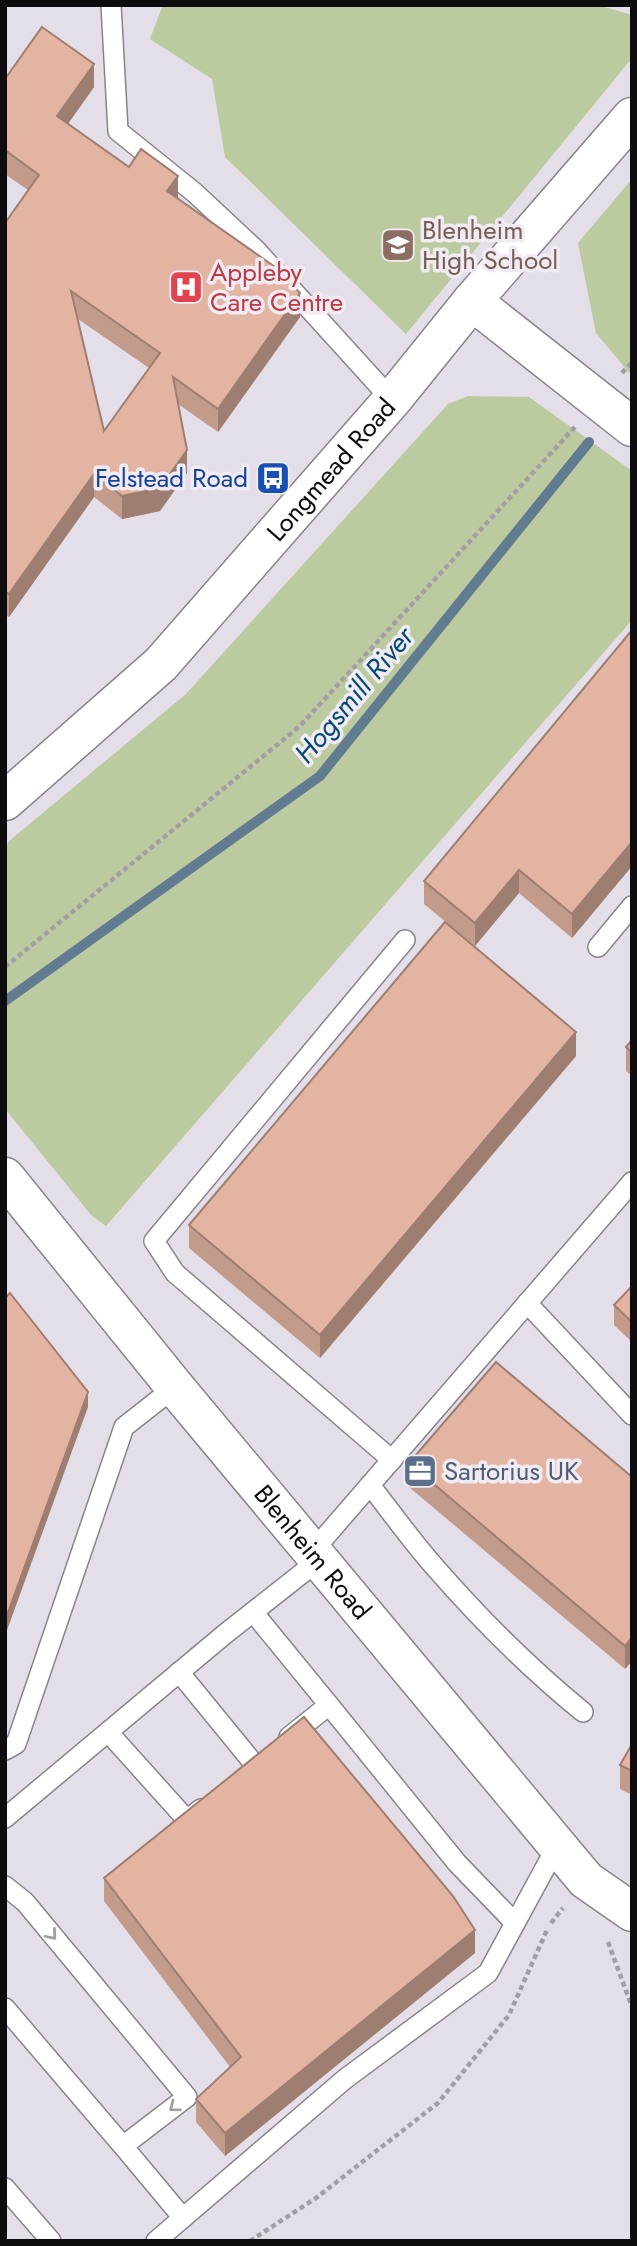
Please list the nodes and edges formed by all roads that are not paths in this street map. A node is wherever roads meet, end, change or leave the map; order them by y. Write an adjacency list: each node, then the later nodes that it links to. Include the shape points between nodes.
1 (111, 5): 4 (lane, via 118,131 256,250)
2 (632, 117): 3 (street, Longmead Road)
3 (472, 301): 4 (street, Longmead Road); 5 (street)
4 (391, 400): 6 (street, Longmead Road, via 161,664)
5 (632, 427)
6 (5, 800)
7 (632, 906): 9 (lane)
8 (405, 940): 15 (lane, via 154,1241 175,1273)
9 (598, 947)
10 (5, 1177): 13 (street, Blenheim Road)
11 (632, 1182): 12 (lane)
12 (527, 1303): 14 (lane); 15 (lane)
13 (175, 1387): 17 (street, Blenheim Road); 23 (lane, via 124,1427 16,1744)
14 (632, 1415)
15 (392, 1460): 16 (lane)
16 (370, 1485): 17 (lane); 21 (lane, via 433,1566 541,1677)
17 (315, 1556): 18 (lane); 28 (street, Blenheim Road)
18 (253, 1612): 19 (lane); 20 (lane)
19 (179, 1672): 22 (lane); 24 (lane)
20 (329, 1705): 24 (lane); 31 (lane, via 457,1863)
21 (583, 1712)
22 (108, 1732): 26 (lane, via 187,1820); 27 (lane)
23 (5, 1750)
24 (265, 1756): 25 (lane)
25 (236, 1781)
26 (216, 1796)
27 (5, 1818)
28 (557, 1846): 30 (street, Blenheim Road, via 586,1880); 31 (lane)
29 (5, 1886): 33 (lane, one-way to 33, via 25,1902 187,2097)
30 (632, 1912)
31 (515, 1923): 35 (lane, via 488,1973 345,2079)
32 (5, 2008): 33 (lane)
33 (123, 2146): 35 (lane)
34 (5, 2188): 36 (lane)
35 (183, 2218): 37 (lane)
36 (51, 2241)
37 (156, 2241)

